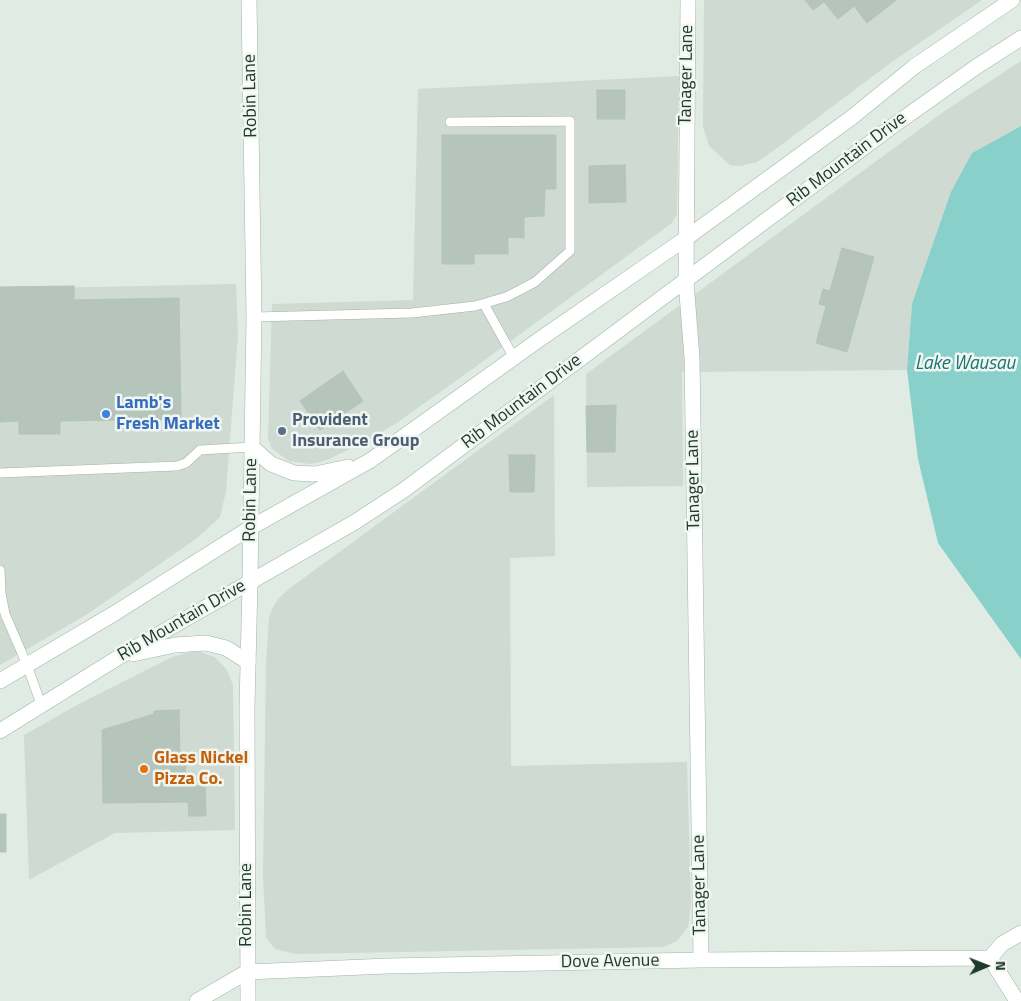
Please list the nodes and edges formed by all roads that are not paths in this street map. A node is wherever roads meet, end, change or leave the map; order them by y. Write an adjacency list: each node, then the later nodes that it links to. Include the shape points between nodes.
1 (249, 0): 9 (street, Robin Lane)
2 (688, 0): 6 (street, Tanager Lane)
3 (1012, 0): 6 (street, Rib Mountain Drive, via 915,66 852,118)
4 (1021, 38): 7 (street, Rib Mountain Drive, via 897,123)
5 (450, 122): 8 (lane, via 570,121 570,251 534,282)
6 (685, 239): 7 (street, Tanager Lane); 10 (street, Rib Mountain Drive)
7 (686, 280): 16 (street, Rib Mountain Drive, via 404,490); 25 (street, Tanager Lane, via 692,358)
8 (484, 304): 9 (lane, via 412,313); 10 (lane)
9 (254, 316): 11 (street, Robin Lane)
10 (514, 358): 12 (street, Rib Mountain Drive)
11 (252, 447): 12 (street, via 275,467 300,474 322,473); 13 (lane, via 200,450 178,466); 14 (street, Robin Lane)
12 (371, 460): 14 (street, Rib Mountain Drive)
13 (0, 473)
14 (250, 528): 16 (street, Robin Lane); 19 (street, Rib Mountain Drive)
15 (0, 570): 19 (lane, via 3,606)
16 (250, 583): 17 (street, Rib Mountain Drive); 18 (street, Robin Lane)
17 (119, 657): 18 (street, via 198,642 226,648); 21 (street, Rib Mountain Drive)
18 (248, 662): 26 (street, Robin Lane)
19 (27, 665): 20 (street, Rib Mountain Drive); 21 (lane)
20 (0, 681)
21 (42, 707): 22 (street, Rib Mountain Drive)
22 (0, 731)
23 (1021, 934): 24 (street, via 1002,944)
24 (990, 958): 25 (street, Dove Avenue); 29 (street)
25 (701, 960): 26 (street, Dove Avenue)
26 (247, 972): 27 (street, Dove Avenue); 28 (street, Robin Lane)
27 (197, 1001)
28 (248, 1001)
29 (1017, 1001)

